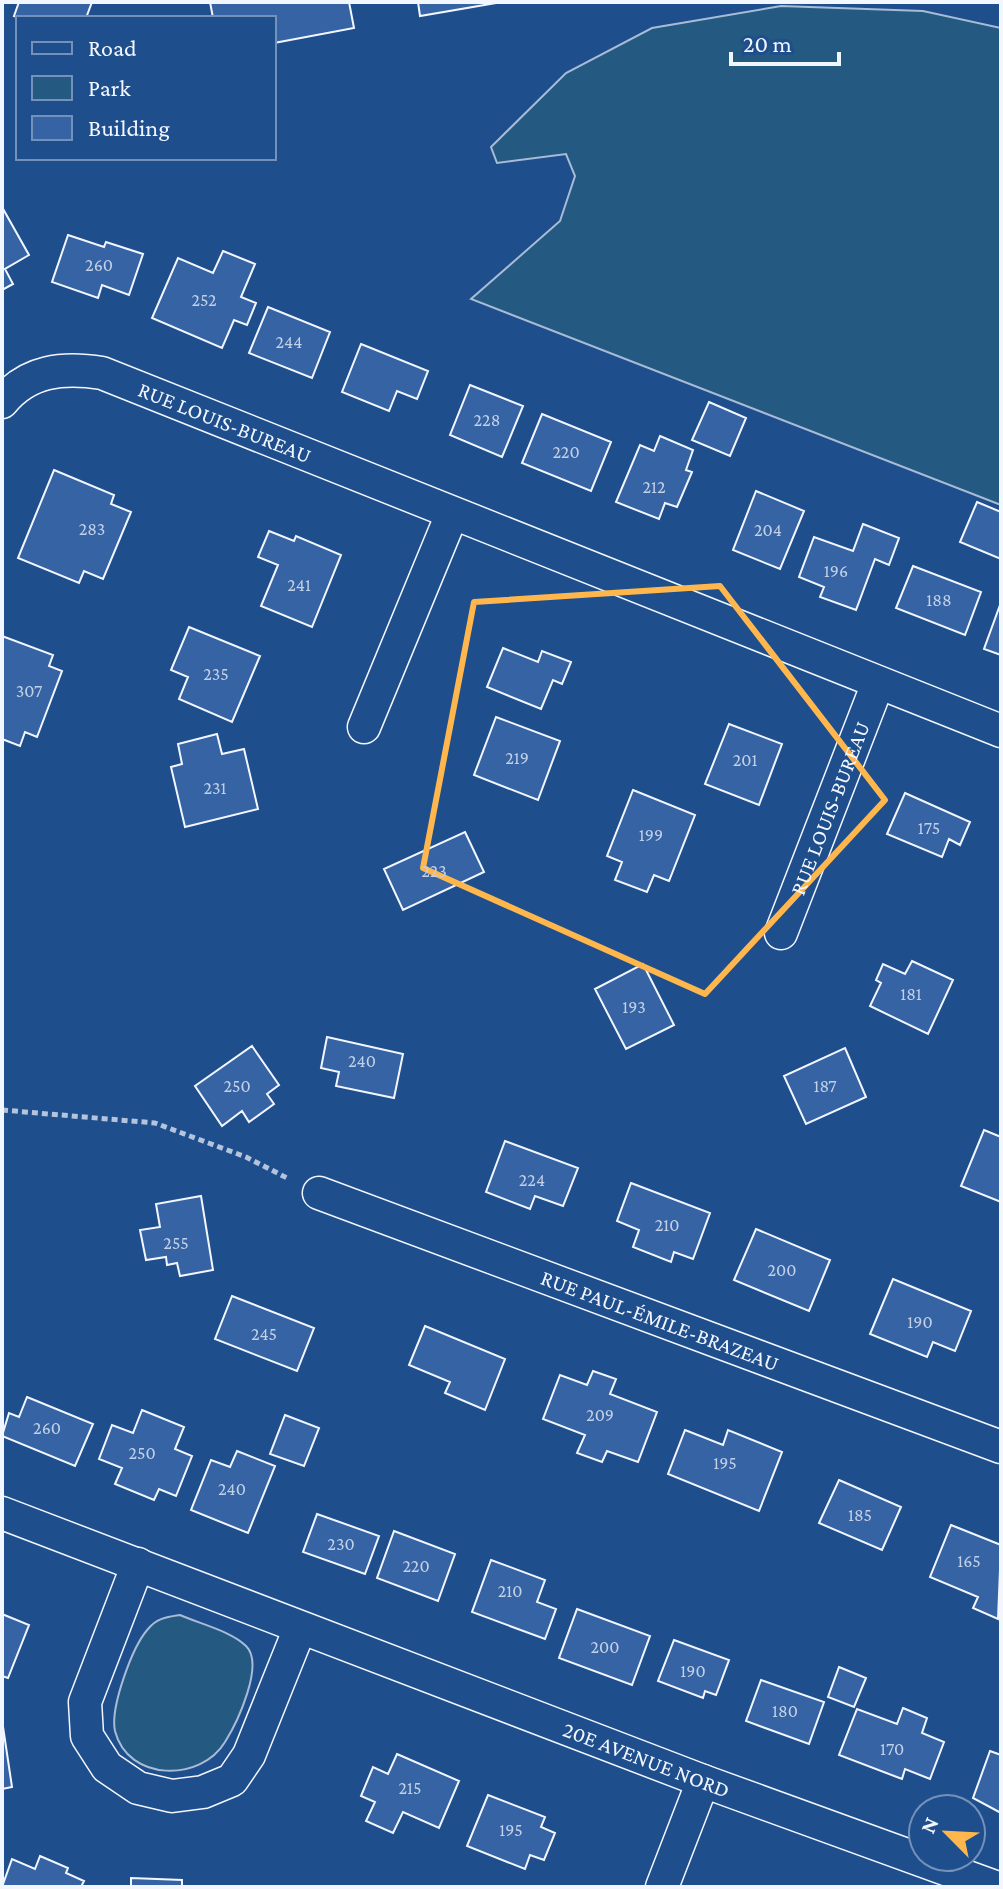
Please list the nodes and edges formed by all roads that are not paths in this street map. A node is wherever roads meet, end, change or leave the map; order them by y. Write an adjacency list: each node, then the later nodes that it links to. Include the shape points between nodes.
1 (2, 402): 2 (street, RUE LOUIS-BUREAU, via 37,375 73,368 102,373)
2 (452, 514): 3 (street, RUE LOUIS-BUREAU); 4 (street)
3 (878, 683): 5 (street, RUE LOUIS-BUREAU); 6 (street, RUE LOUIS-BUREAU)
4 (364, 727)
5 (1001, 731)
6 (781, 933)
7 (319, 1193): 8 (street, RUE PAUL-ÉMILE-BRAZEAU)
8 (1001, 1447)
9 (2, 1513): 10 (street, 20E AVENUE NORD)
10 (138, 1564): 11 (street, 20E AVENUE NORD); 11 (street, via 85,1702 87,1736 107,1767 138,1788 172,1796 203,1792 232,1780 249,1755)
11 (300, 1628): 12 (street, 20E AVENUE NORD)
12 (703, 1781): 13 (street); 14 (street, 20E AVENUE NORD)
13 (662, 1887)
14 (995, 1887)

